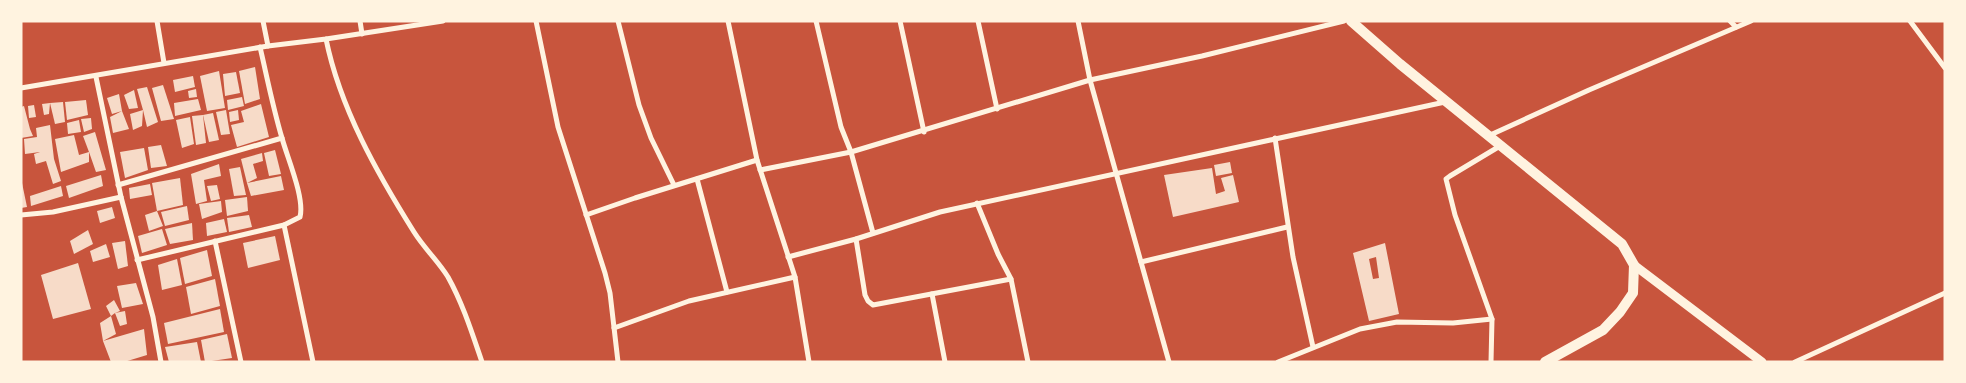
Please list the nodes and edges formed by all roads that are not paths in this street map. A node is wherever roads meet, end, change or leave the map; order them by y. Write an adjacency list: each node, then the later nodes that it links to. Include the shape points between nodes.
1 (157, 21): 22 (street)
2 (263, 21): 20 (street)
3 (360, 21): 18 (street)
4 (443, 21): 18 (street)
5 (536, 21): 44 (street, via 558,126)
6 (618, 21): 40 (street, via 639,105)
7 (728, 21): 35 (street)
8 (816, 21): 34 (street, via 841,127)
9 (900, 21): 29 (street)
10 (978, 21): 28 (street)
11 (1078, 21): 25 (street)
12 (1344, 21): 25 (street)
13 (1351, 21): 27 (main road)
14 (1730, 21): 17 (street)
15 (1751, 21): 17 (street)
16 (1910, 21): 23 (street)
17 (1736, 27): 30 (street)
18 (362, 34): 19 (street)
19 (326, 40): 20 (street); 65 (street, via 340,90 368,153 415,234 447,277)
20 (268, 46): 21 (street)
21 (260, 47): 22 (street); 31 (street)
22 (164, 63): 24 (street)
23 (1945, 68)
24 (96, 77): 26 (street); 39 (street)
25 (1090, 80): 28 (street); 37 (street)
26 (21, 88)
27 (1446, 102): 30 (main road); 32 (street)
28 (997, 109): 29 (street)
29 (924, 132): 34 (street)
30 (1488, 136): 33 (main road)
31 (282, 138): 39 (street); 45 (street, via 301,211 300,217)
32 (1275, 138): 37 (street); 46 (street)
33 (1500, 146): 53 (main road, via 1622,244); 59 (street, via 1446,180 1454,215)
34 (851, 152): 36 (street); 47 (street)
35 (757, 160): 36 (street); 38 (street)
36 (760, 170): 50 (street)
37 (1117, 174): 42 (street); 52 (street)
38 (697, 178): 40 (street); 56 (street)
39 (118, 185): 41 (street)
40 (674, 186): 44 (street)
41 (121, 197): 43 (street, via 53,212); 51 (street)
42 (977, 203): 47 (street); 55 (street)
43 (21, 215)
44 (586, 215): 60 (street, via 605,273)
45 (284, 225): 49 (street); 64 (street)
46 (1287, 227): 52 (street); 61 (street)
47 (873, 233): 48 (street)
48 (856, 239): 50 (street); 58 (street, via 868,301 874,305)
49 (215, 242): 51 (street); 63 (street)
50 (788, 258): 54 (street)
51 (137, 260): 62 (street)
52 (1141, 262): 70 (street)
53 (1634, 265): 73 (main road, via 1633,293 1620,312 1603,330); 74 (street)
54 (795, 277): 56 (street); 67 (street)
55 (1011, 279): 58 (street); 69 (street)
56 (727, 292): 60 (street, via 689,301)
57 (1945, 292): 75 (street)
58 (932, 294): 68 (street)
59 (1492, 319): 61 (street, via 1453,323 1397,322 1360,329); 72 (street)
60 (614, 328): 66 (street)
61 (1313, 347): 71 (street)
62 (161, 362)
63 (241, 362)
64 (313, 362)
65 (482, 362)
66 (618, 362)
67 (809, 362)
68 (945, 362)
69 (1028, 362)
70 (1169, 362)
71 (1278, 362)
72 (1491, 362)
73 (1545, 362)
74 (1762, 362)
75 (1795, 362)

